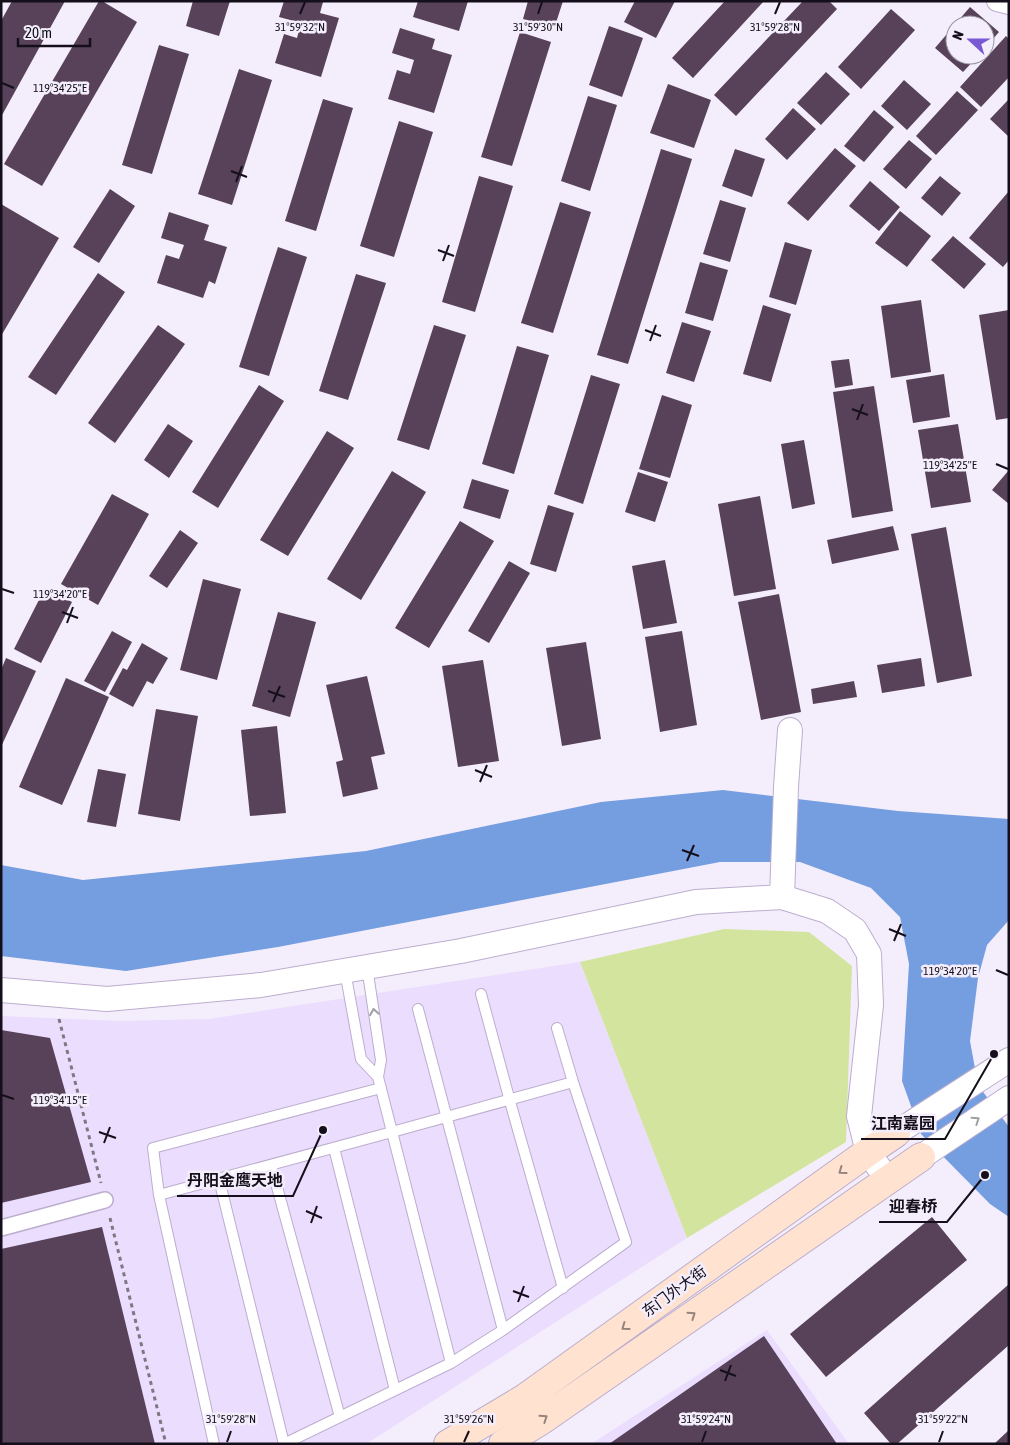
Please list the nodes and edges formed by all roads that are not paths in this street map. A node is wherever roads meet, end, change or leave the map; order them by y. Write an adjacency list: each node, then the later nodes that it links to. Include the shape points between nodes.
1 (997, 1): 2 (street)
2 (1009, 4)
3 (790, 730): 4 (street)
4 (782, 892): 5 (street, via 696,902 461,951); 19 (street, via 827,911 855,930 869,954 871,1005 859,1116)
5 (356, 969): 6 (street, via 261,985 107,999); 12 (lane, one-way to 5, via 381,1057); 12 (lane, via 361,1059)
6 (1, 990)
7 (481, 994): 14 (lane)
8 (418, 1009): 15 (lane)
9 (557, 1028): 11 (lane)
10 (1006, 1062): 17 (street)
11 (572, 1082): 14 (lane); 27 (lane, via 626,1242)
12 (380, 1083): 16 (lane); 24 (lane, via 153,1148)
13 (1009, 1098): 20 (street, one-way to 13)
14 (509, 1099): 15 (lane); 27 (lane)
15 (447, 1117): 16 (lane); 28 (lane)
16 (392, 1132): 18 (lane); 29 (lane)
17 (896, 1133): 19 (main road, 东门外大街)
18 (334, 1148): 21 (lane); 30 (lane)
19 (868, 1152): 23 (street); 34 (main road, 东门外大街, one-way to 34, via 525,1398)
20 (921, 1157): 23 (main road, 东门外大街)
21 (271, 1165): 22 (lane); 31 (lane)
22 (219, 1179): 24 (lane); 33 (lane)
23 (887, 1179): 35 (main road, 东门外大街, one-way to 23)
24 (159, 1195): 32 (lane)
25 (105, 1200): 26 (street)
26 (1, 1228)
27 (563, 1288): 28 (lane)
28 (503, 1330): 29 (lane)
29 (451, 1364): 30 (lane)
30 (395, 1390): 31 (lane)
31 (340, 1417): 33 (lane)
32 (214, 1444)
33 (284, 1444)
34 (448, 1444)
35 (503, 1444)

